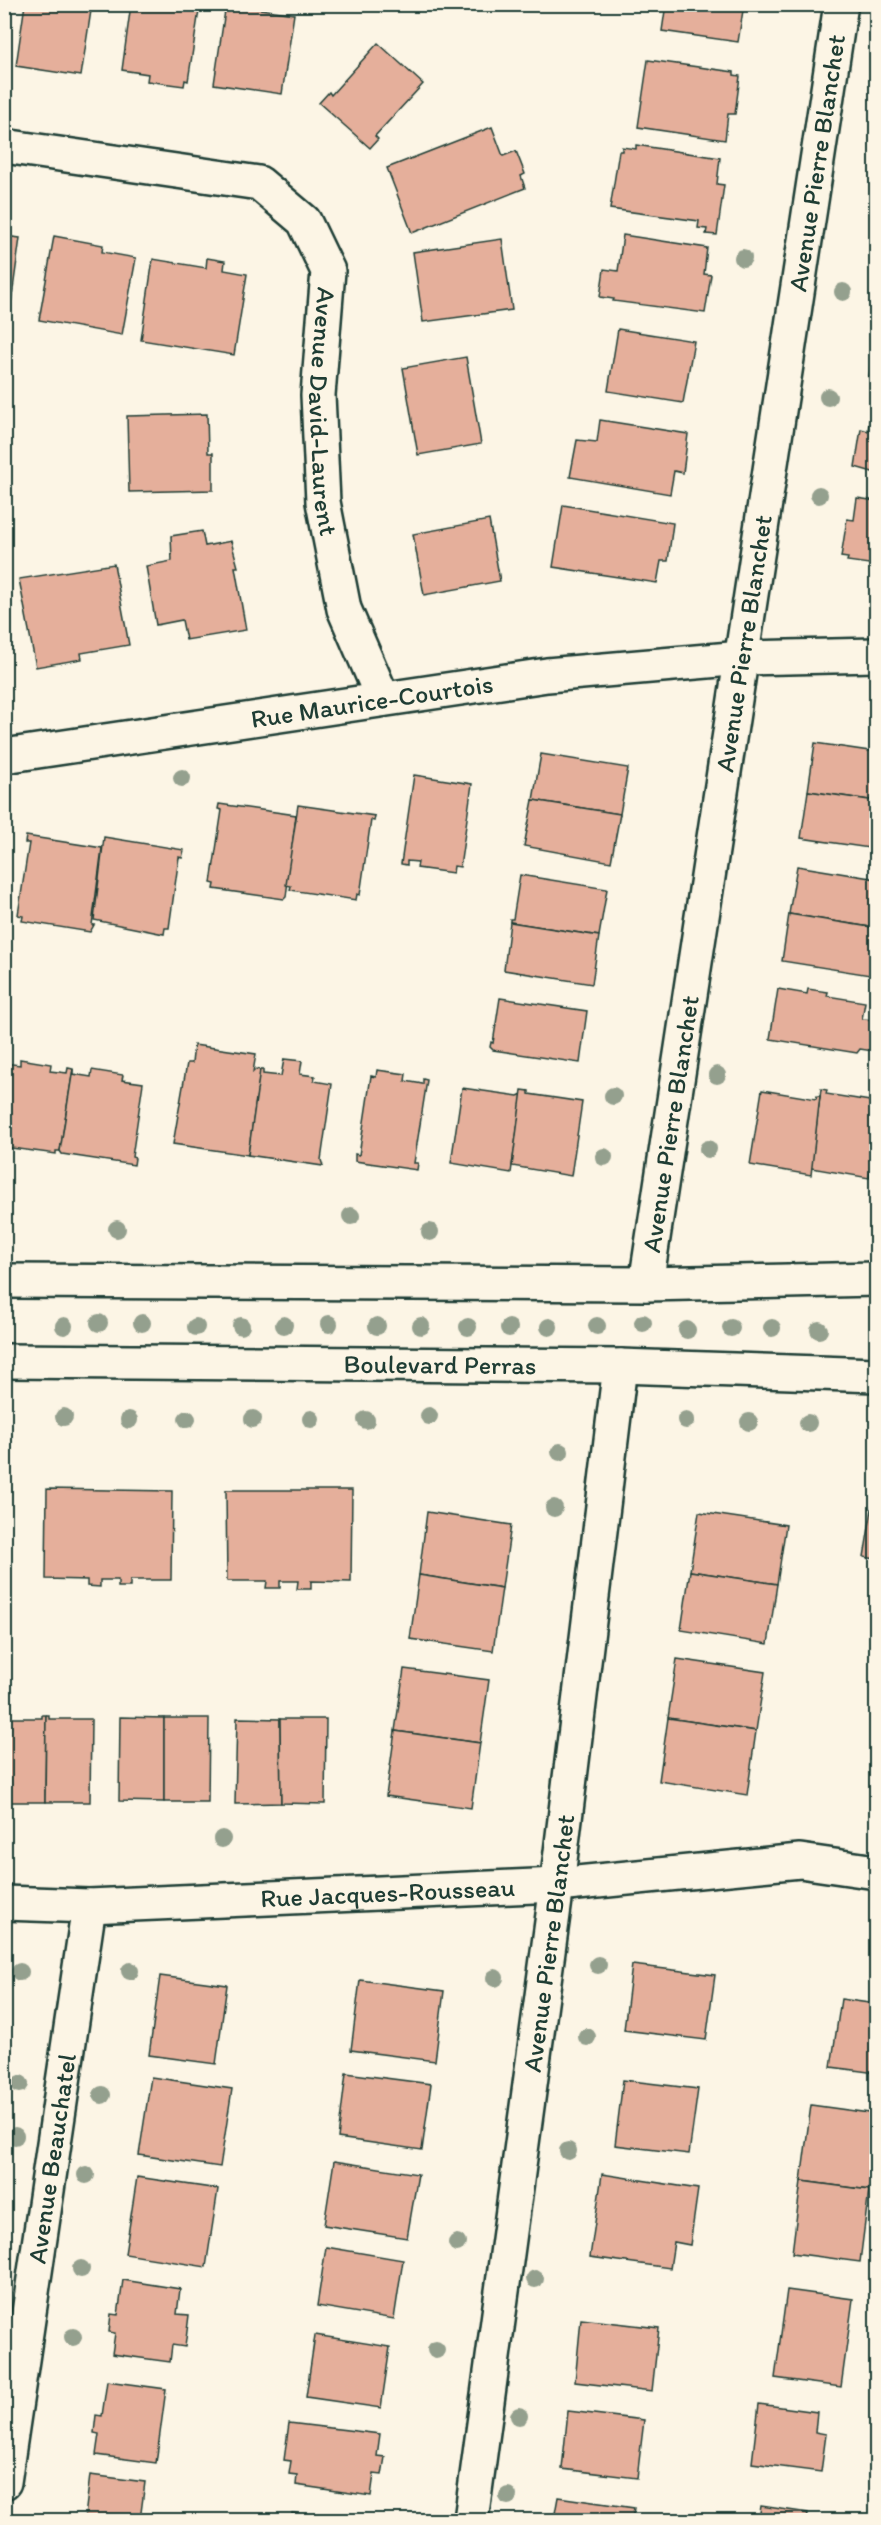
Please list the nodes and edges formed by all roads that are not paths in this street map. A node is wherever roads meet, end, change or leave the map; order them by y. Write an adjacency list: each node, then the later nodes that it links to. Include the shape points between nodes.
1 (841, 4): 4 (street, Avenue Pierre Blanchet)
2 (4, 146): 5 (street, Avenue David-Laurent, via 259,183 304,221 328,271 318,395 323,502 344,609)
3 (876, 655): 4 (street, Rue Maurice-Courtois)
4 (742, 658): 5 (street, Rue Maurice-Courtois, via 547,675); 9 (street, Avenue Pierre Blanchet)
5 (383, 699): 6 (street, Rue Maurice-Courtois)
6 (4, 756)
7 (876, 1279): 9 (street)
8 (4, 1281): 9 (street)
9 (646, 1284)
10 (4, 1361): 11 (street, Boulevard Perras)
11 (620, 1366): 12 (street, Boulevard Perras); 14 (street, Avenue Pierre Blanchet)
12 (876, 1375)
13 (876, 1872): 14 (street, Rue Jacques-Rousseau, via 800,1861)
14 (557, 1885): 16 (street, Rue Jacques-Rousseau); 18 (street, Avenue Pierre Blanchet)
15 (4, 1903): 16 (street, Rue Jacques-Rousseau)
16 (89, 1906): 17 (street, Avenue Beauchatel)
17 (4, 2482)
18 (471, 2520)

